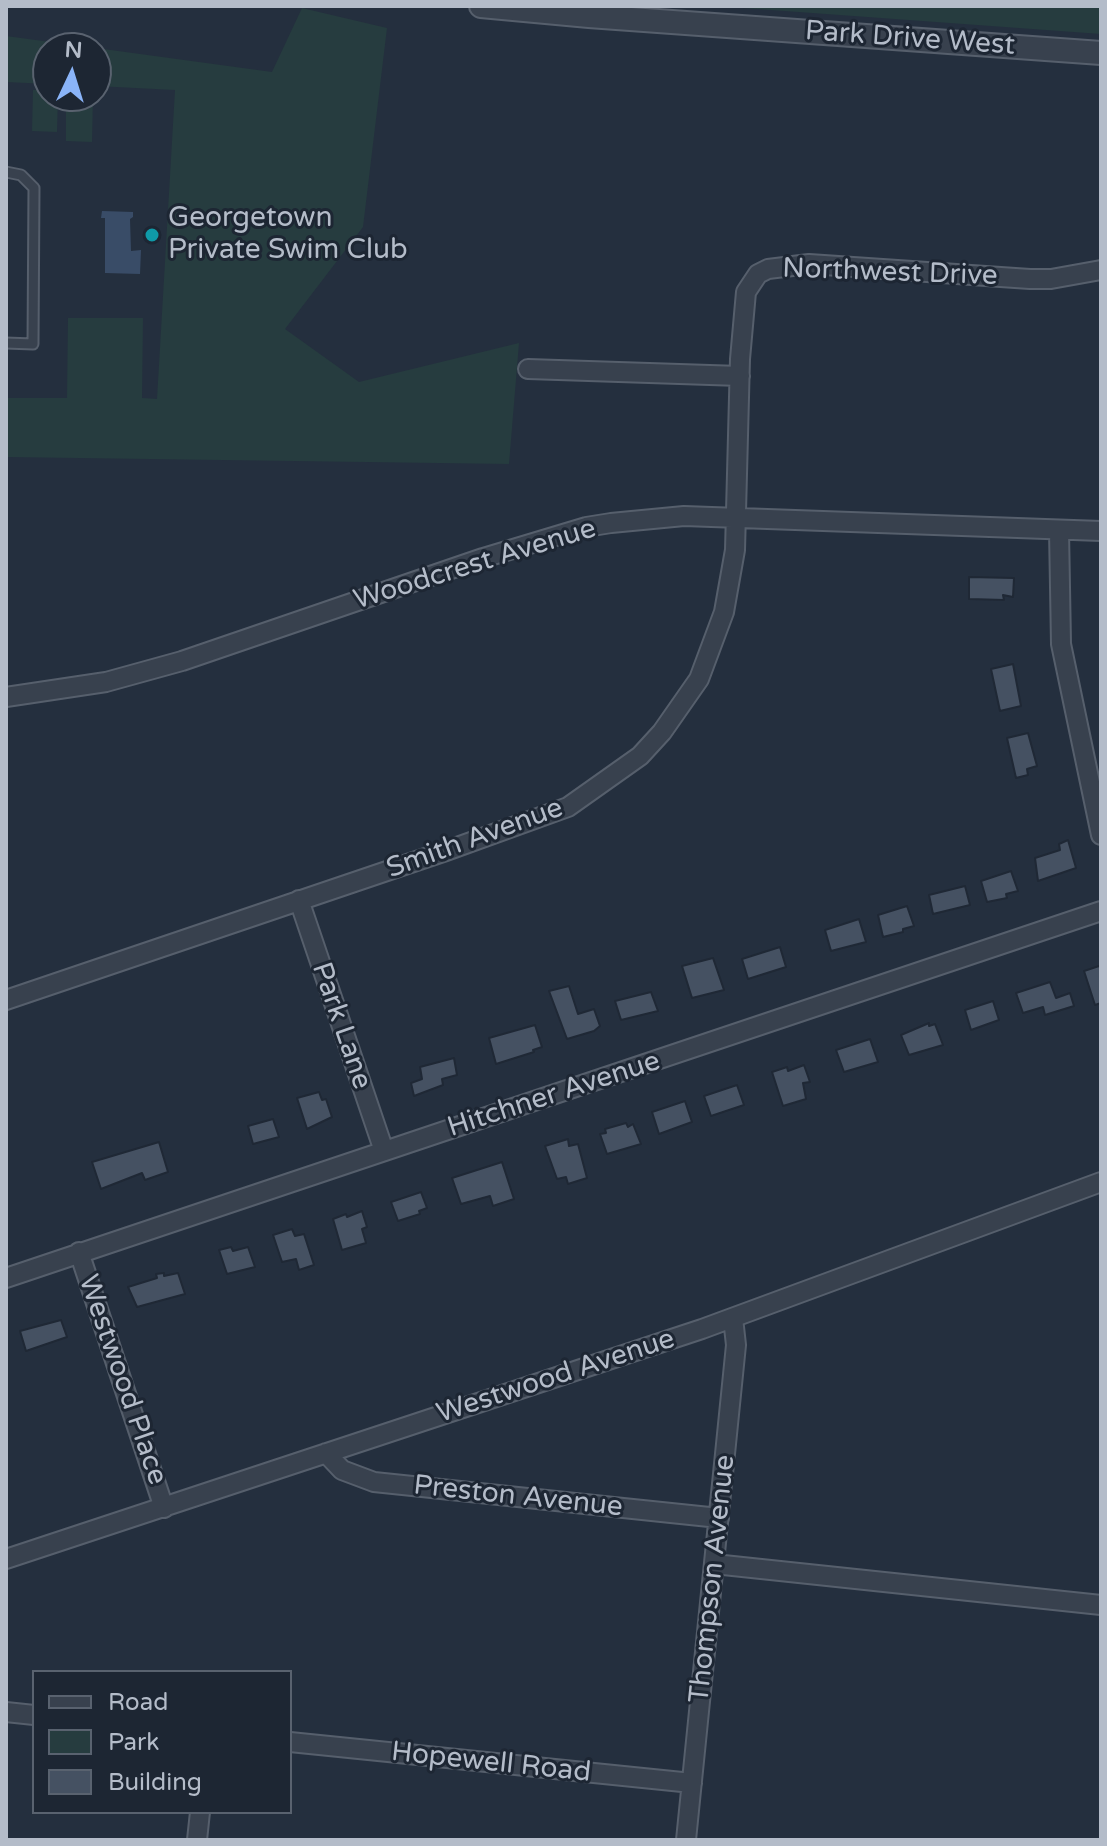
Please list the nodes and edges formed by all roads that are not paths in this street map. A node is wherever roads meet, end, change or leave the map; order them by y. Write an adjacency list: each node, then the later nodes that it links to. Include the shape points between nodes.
1 (481, 6): 2 (street, Park Drive West)
2 (1101, 53)
3 (6, 172): 5 (lane, via 21,175 34,188 34,203 33,344)
4 (1101, 270): 7 (street, Northwest Drive, via 1051,279 809,264 768,269 746,292)
5 (6, 343)
6 (528, 369): 7 (street)
7 (740, 376): 8 (street, Smith Avenue)
8 (736, 518): 9 (street, Woodcrest Avenue); 11 (street, Woodcrest Avenue, via 650,518 586,527 169,665 106,682); 13 (street, Smith Avenue, via 730,582 712,648 699,679 640,756 568,807)
9 (1059, 530): 10 (street, Woodcrest Avenue); 12 (street, via 1061,644)
10 (1101, 531)
11 (6, 697)
12 (1101, 835)
13 (299, 900): 15 (street, Smith Avenue); 16 (street, Park Lane)
14 (1101, 911): 16 (street, Hitchner Avenue)
15 (6, 1000)
16 (384, 1151): 18 (street, Hitchner Avenue)
17 (1101, 1182): 20 (street, Westwood Avenue)
18 (79, 1252): 19 (street, Hitchner Avenue); 22 (street, Westwood Place)
19 (6, 1278)
20 (733, 1318): 21 (street, Westwood Avenue); 23 (street, Thompson Avenue, via 736,1345)
21 (326, 1453): 22 (street, Westwood Avenue); 23 (street, Preston Avenue, via 342,1470 374,1482)
22 (164, 1508): 24 (street, Westwood Avenue)
23 (719, 1518): 25 (street, Thompson Avenue)
24 (6, 1559)
25 (714, 1564): 26 (street); 30 (street, Thompson Avenue)
26 (1101, 1605)
27 (6, 1712): 28 (street)
28 (32, 1715)
29 (292, 1742): 30 (street, Hopewell Road)
30 (692, 1783): 33 (street, Thompson Avenue)
31 (200, 1814): 32 (street)
32 (197, 1840)
33 (686, 1840)

